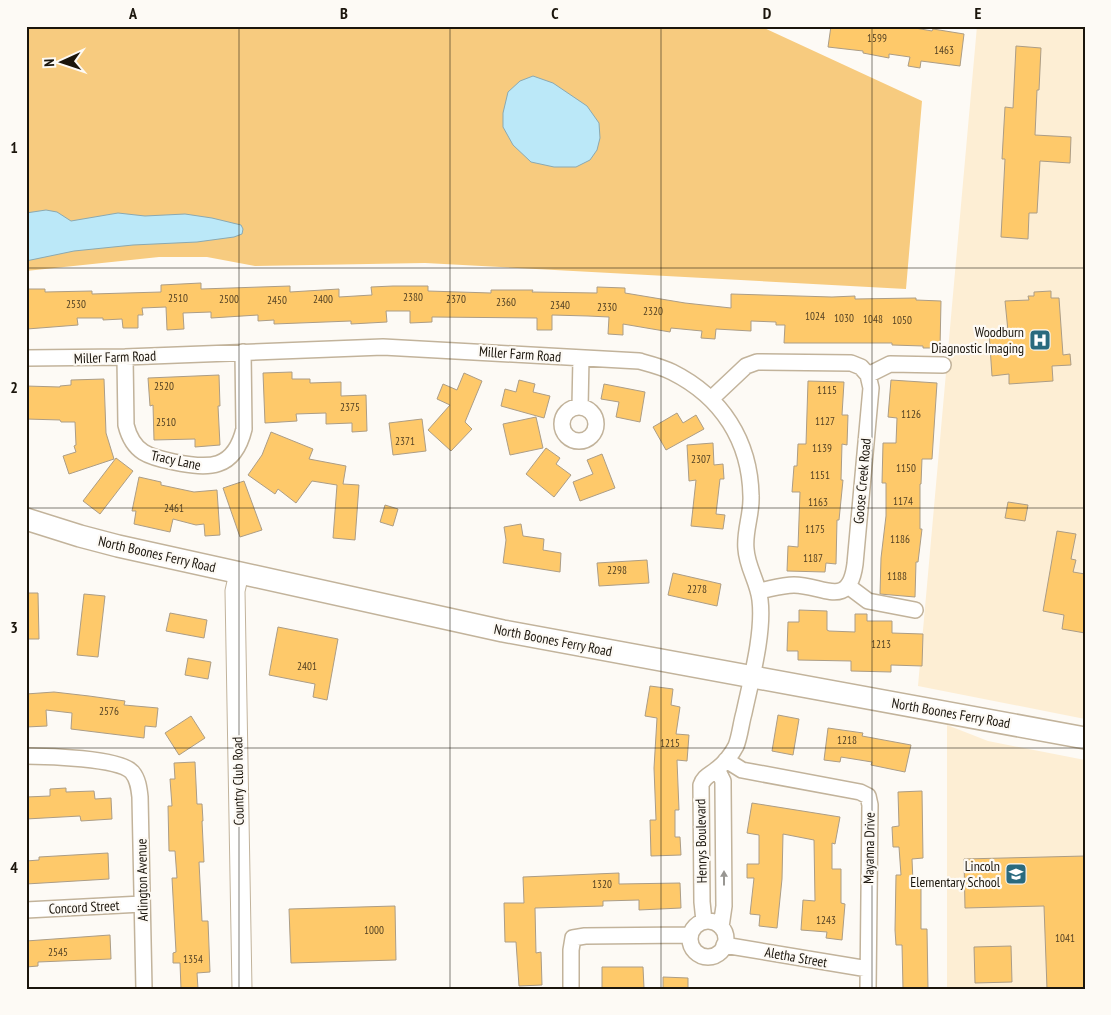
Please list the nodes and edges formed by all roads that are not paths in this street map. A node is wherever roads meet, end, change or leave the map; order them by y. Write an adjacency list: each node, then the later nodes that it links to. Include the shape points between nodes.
1 (243, 352): 2 (street, Miller Farm Road); 2 (street, Tracy Lane, via 242,440 223,461 207,467 150,457 136,446 126,425); 4 (street, Miller Farm Road, via 383,347)
2 (125, 357): 3 (street, Miller Farm Road)
3 (26, 358)
4 (581, 358): 7 (street, Miller Farm Road, via 639,361 670,371); 8 (street)
5 (943, 365): 6 (street, via 890,364)
6 (868, 375): 7 (street, via 861,367 850,363 757,362 746,366); 11 (street, Goose Creek Road, via 871,388 855,564)
7 (711, 399): 12 (street, Miller Farm Road, via 740,440 748,466 751,507 746,548)
8 (580, 407)
9 (26, 519): 10 (main road, North Boones Ferry Road, via 80,536)
10 (239, 573): 14 (main road, North Boones Ferry Road, via 503,631); 26 (street, Country Club Road, via 235,591)
11 (848, 586): 12 (street, via 832,591 793,585); 13 (street, via 868,601)
12 (759, 591): 14 (street, Miller Farm Road, via 760,621)
13 (916, 610)
14 (751, 677): 15 (main road, North Boones Ferry Road); 17 (street, Henrys Boulevard, via 737,742)
15 (1085, 738)
16 (26, 756): 18 (street, Arlington Avenue, via 104,762 121,765 132,772 140,797)
17 (721, 765): 20 (street, Henrys Boulevard, via 703,779 701,785); 21 (street, Henrys Boulevard, one-way to 17, via 724,906 724,787); 24 (street, Mayanna Drive, via 868,796)
18 (142, 904): 19 (street, Concord Street); 25 (street, Arlington Avenue)
19 (26, 910)
20 (704, 921): 21 (street); 22 (street, via 695,926)
21 (721, 927): 23 (street, via 726,938)
22 (690, 935): 23 (street, via 690,944 700,955 717,954); 27 (street, via 573,938)
23 (724, 945): 24 (street, Aletha Street)
24 (868, 969): 28 (street, Mayanna Drive)
25 (144, 989)
26 (242, 989)
27 (571, 989)
28 (868, 989)

